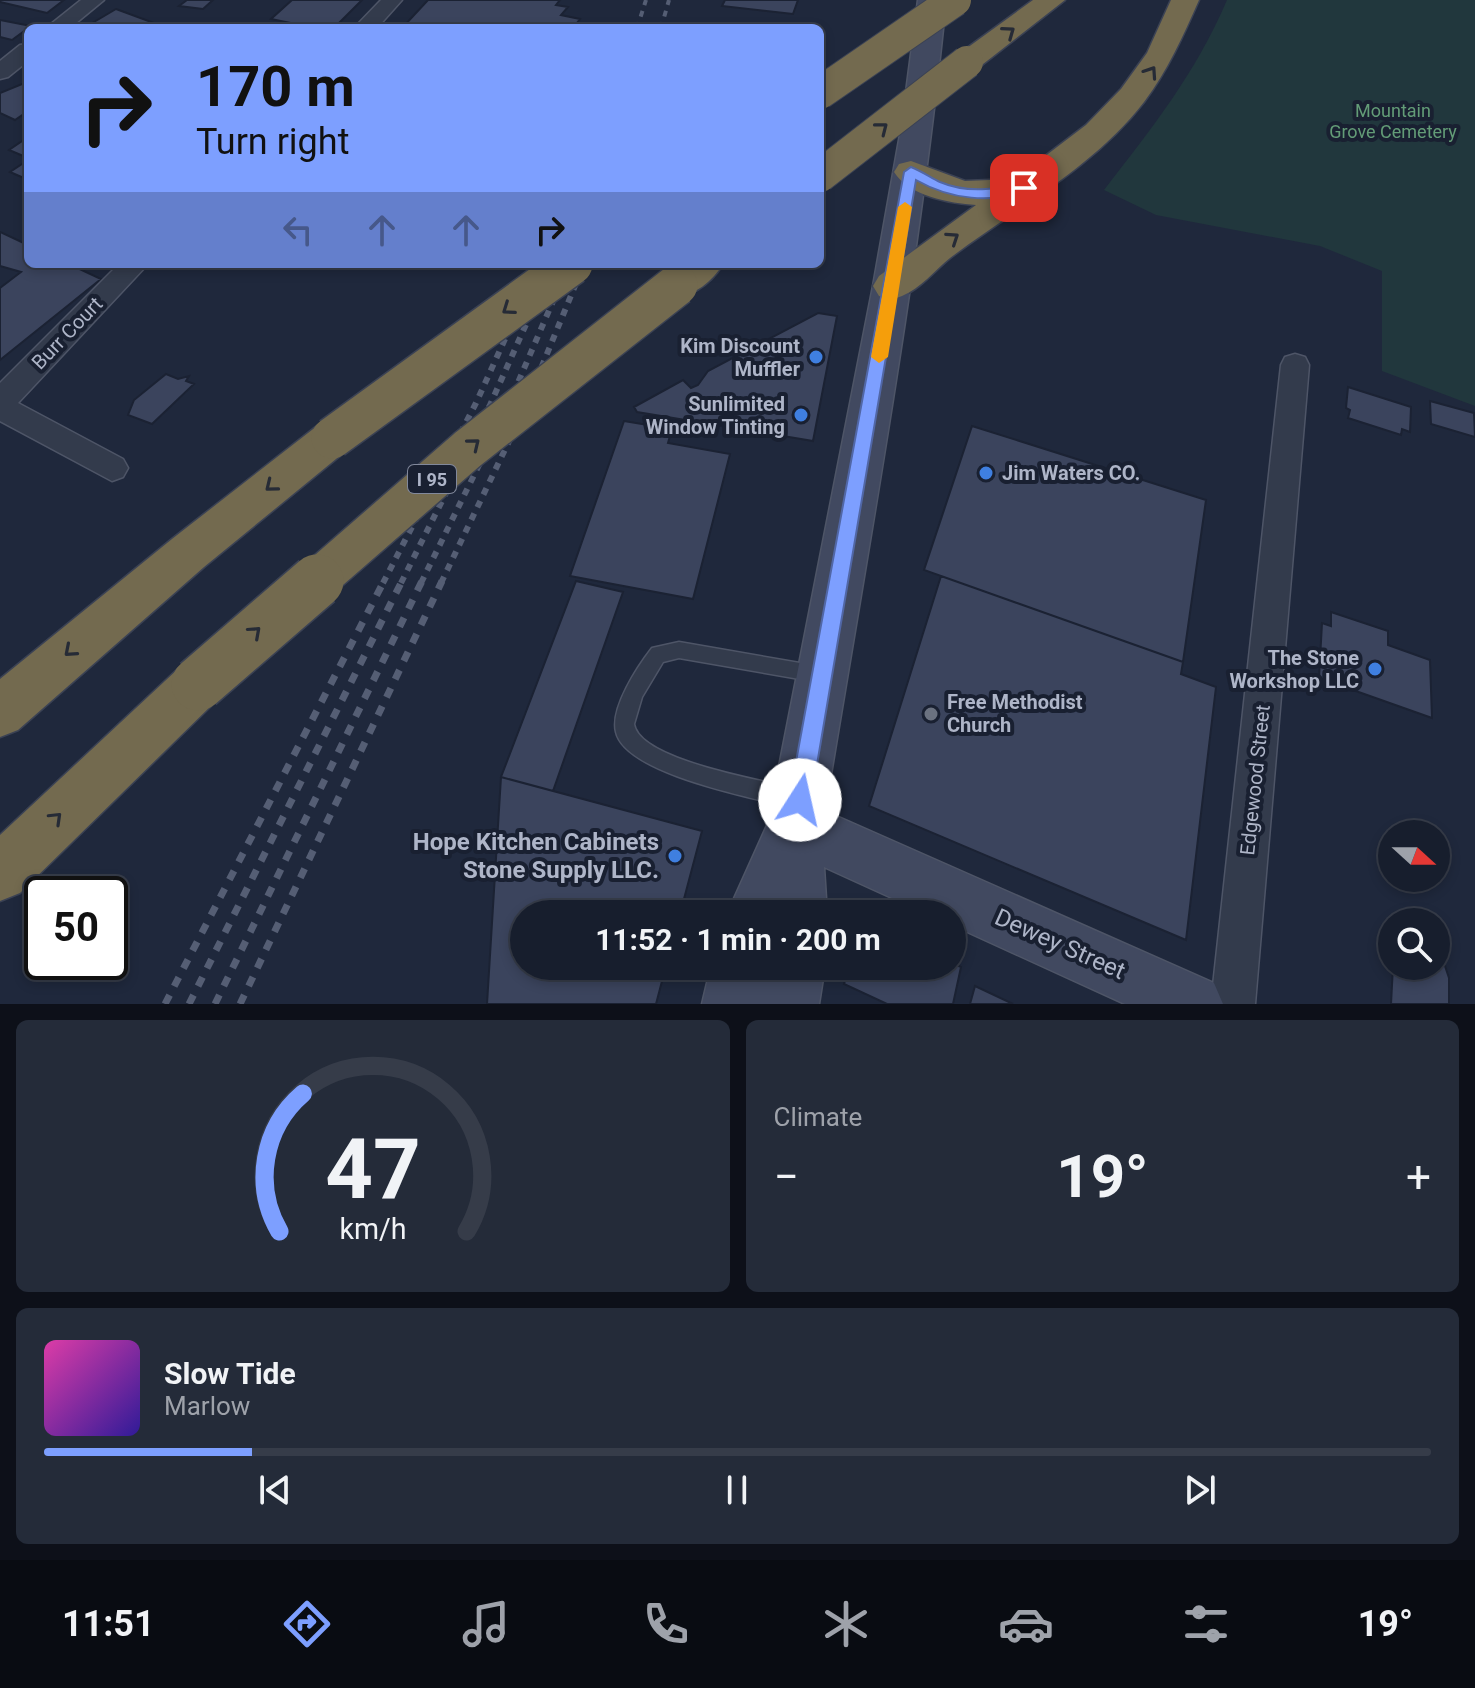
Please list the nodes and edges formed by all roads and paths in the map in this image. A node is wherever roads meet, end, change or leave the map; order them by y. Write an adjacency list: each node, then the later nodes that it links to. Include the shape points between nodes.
1 (94, 0): 7 (street)
2 (392, 0): 8 (street)
3 (932, 0): 12 (main road)
4 (955, 0): 11 (highway, bridge)
5 (1051, 0): 13 (highway, one-way to 5, bridge)
6 (1185, 0): 14 (highway, one-way to 6, via 1110,122 1144,82 1167,46)
7 (62, 24)
8 (369, 24)
9 (24, 53): 10 (street)
10 (0, 72)
11 (824, 90)
12 (911, 172): 14 (highway, via 938,187 974,194 1007,193); 18 (main road)
13 (824, 173)
14 (1042, 180): 18 (highway, one-way to 14, via 943,244)
15 (131, 268): 20 (street, Burr Court)
16 (566, 268): 23 (highway, one-way to 23, bridge, via 332,438)
17 (700, 268): 25 (highway, I 95, one-way to 17, bridge, via 198,684 468,449)
18 (892, 286): 22 (main road)
19 (1295, 365): 33 (street, Edgewood Street)
20 (0, 404): 21 (street)
21 (112, 468)
22 (822, 674): 24 (main road); 24 (lane, via 679,650 658,654 625,717 633,746)
23 (0, 712)
24 (798, 813): 26 (main road); 27 (main road); 32 (main road, Dewey Street)
25 (0, 873)
26 (762, 900)
27 (798, 900)
28 (737, 980): 30 (main road)
29 (793, 980): 31 (main road)
30 (732, 1004)
31 (789, 1004)
32 (1193, 1004)
33 (1233, 1004)

